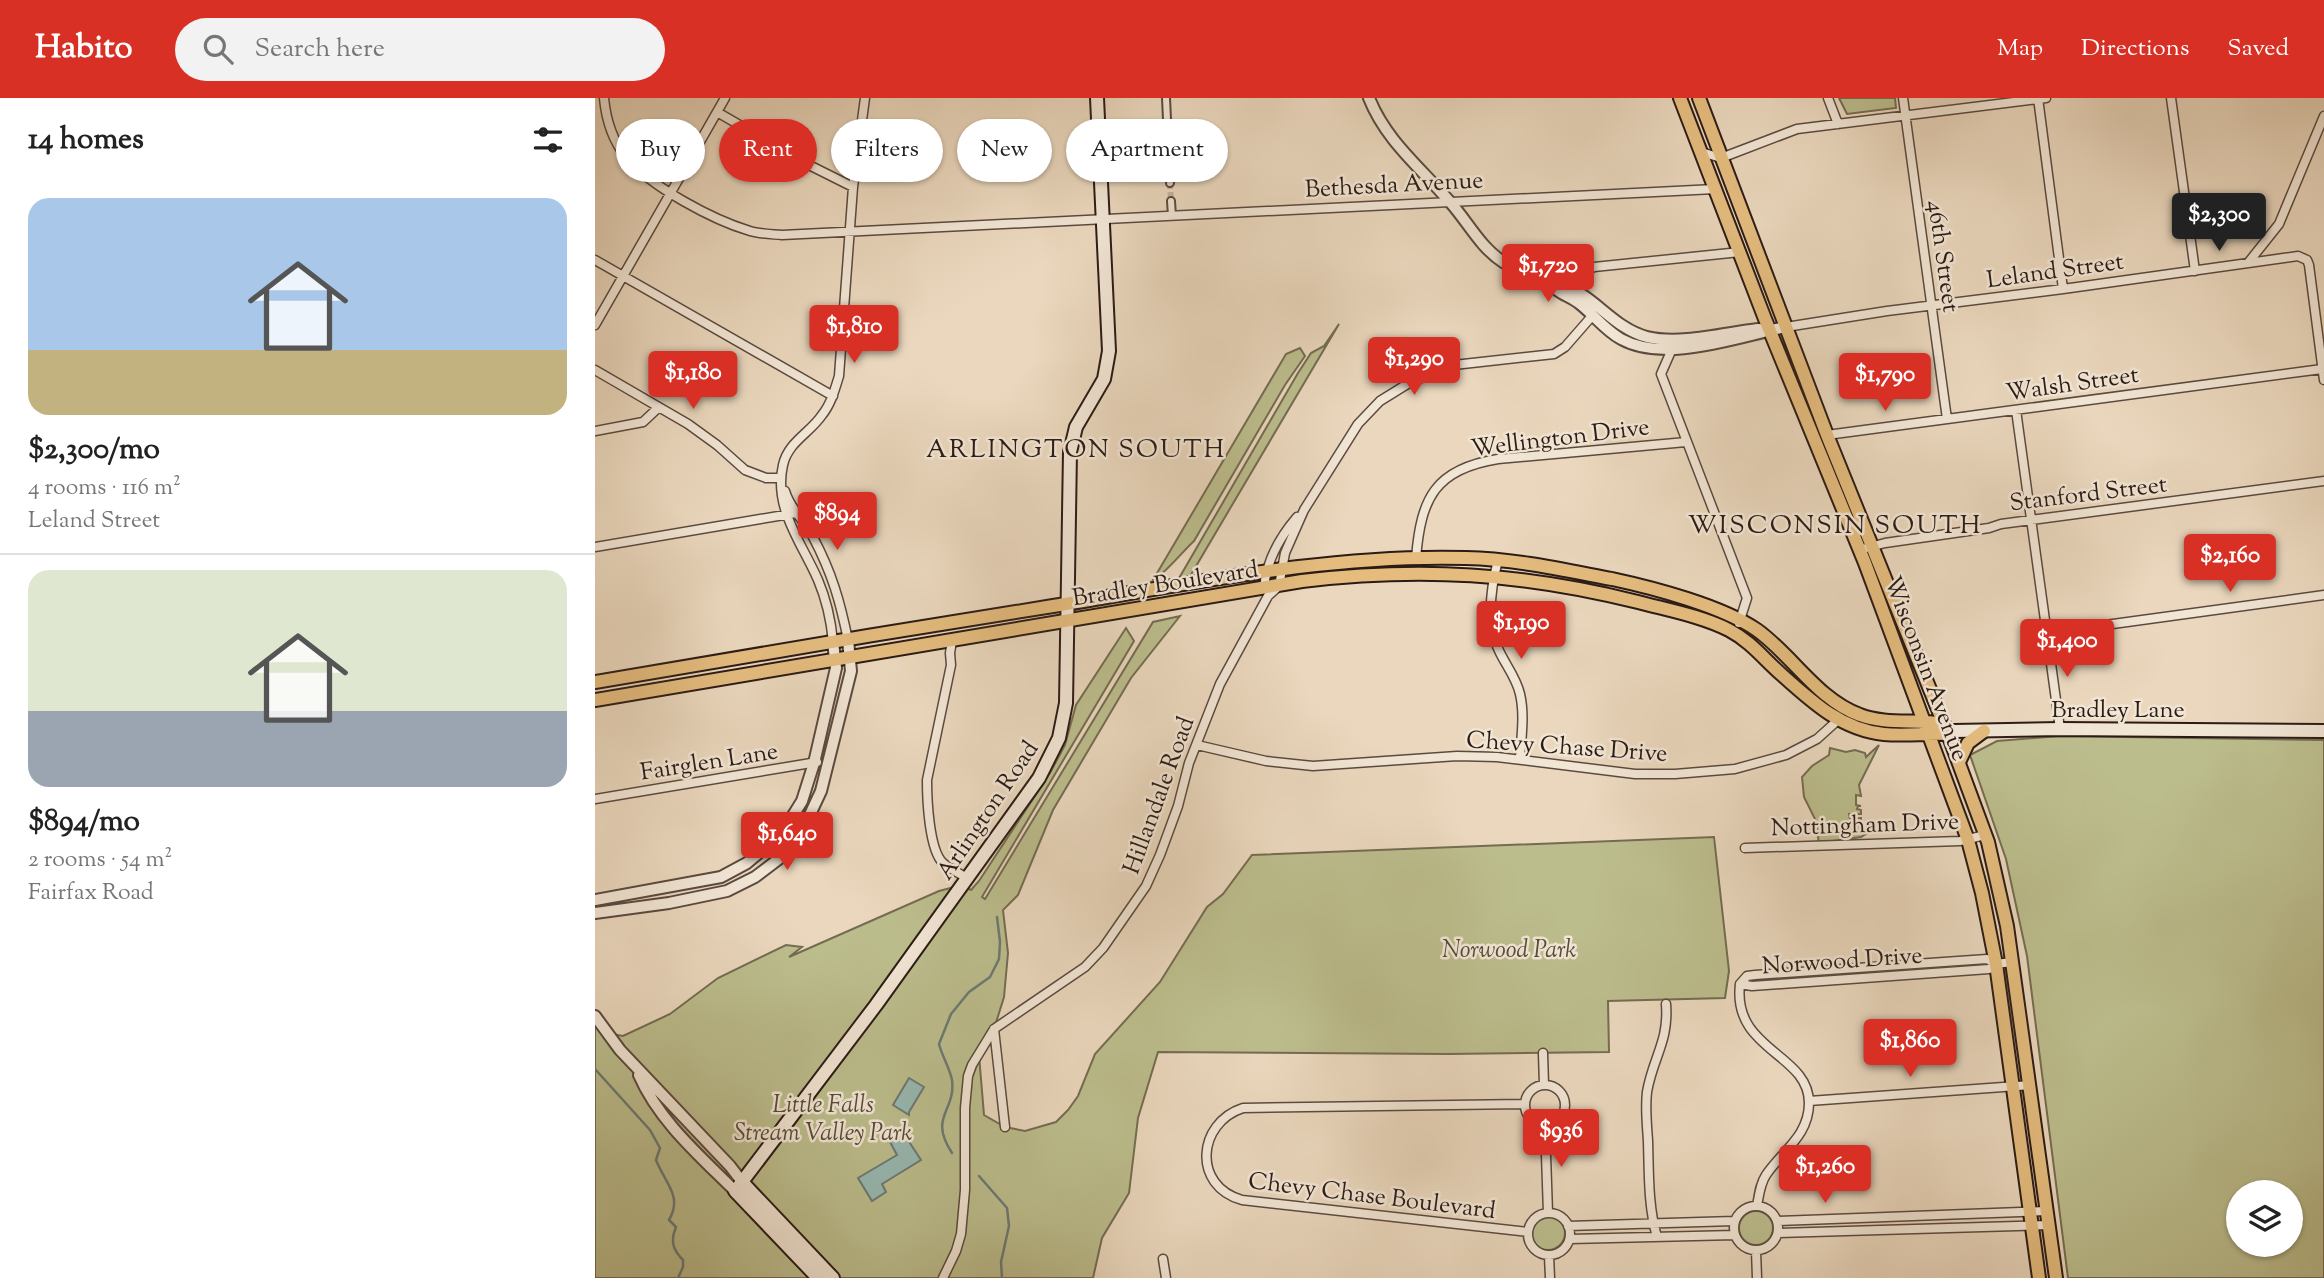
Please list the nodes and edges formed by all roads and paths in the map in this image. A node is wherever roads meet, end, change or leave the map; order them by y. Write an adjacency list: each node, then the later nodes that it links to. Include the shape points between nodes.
1 (604, 98): 23 (street, Bethesda Avenue, via 607,119 626,157)
2 (725, 98): 13 (street)
3 (865, 98): 21 (street)
4 (1097, 98): 27 (main road, Arlington Road)
5 (1166, 98): 19 (street)
6 (1370, 98): 25 (street, via 1392,139)
7 (1680, 98): 17 (main road, Wisconsin Avenue)
8 (1699, 98): 18 (main road, Wisconsin Avenue)
9 (1828, 98): 16 (street)
10 (1903, 98): 15 (street, 46th Street)
11 (2040, 98): 15 (street); 34 (street)
12 (2171, 98): 32 (street)
13 (717, 112): 21 (street); 23 (street)
14 (2324, 116): 31 (street, via 2279,224)
15 (1906, 117): 16 (street); 36 (street, 46th Street)
16 (1838, 124): 18 (street, via 1790,131)
17 (1701, 152): 18 (street); 22 (main road, Wisconsin Avenue)
18 (1721, 158): 20 (main road, Wisconsin Avenue)
19 (1170, 183)
20 (1731, 186): 22 (street, Bethesda Avenue); 39 (main road, Wisconsin Avenue)
21 (853, 187): 28 (street)
22 (1715, 189): 25 (street, Bethesda Avenue); 29 (main road, Wisconsin Avenue)
23 (671, 193): 28 (street, Bethesda Avenue, via 720,221 753,232); 33 (street)
24 (1171, 201): 26 (street)
25 (1450, 202): 26 (street, Bethesda Avenue); 35 (street, via 1491,253 1549,282 1555,290)
26 (1172, 215): 27 (street, Bethesda Avenue)
27 (1102, 219): 28 (street, Bethesda Avenue); 70 (main road, Arlington Road, via 1109,352 1104,379 1072,440)
28 (849, 231): 46 (street, via 840,362)
29 (1740, 252): 35 (street, via 1594,267 1585,272); 40 (main road, Wisconsin Avenue)
30 (595, 260): 33 (street)
31 (2248, 263): 32 (street, Leland Street); 43 (street, Leland Street, via 2298,256 2307,260)
32 (2195, 271): 34 (street, Leland Street)
33 (623, 276): 38 (street); 46 (street)
34 (2063, 289): 36 (street, Leland Street)
35 (1573, 294): 37 (street); 41 (street, via 1630,331)
36 (1931, 306): 39 (street, Leland Street); 49 (street, 46th Street)
37 (1592, 316): 41 (street, via 1625,341 1643,348); 55 (street, via 1554,354 1454,365 1380,401 1358,425)
38 (595, 326)
39 (1786, 327): 40 (street); 51 (main road, Wisconsin Avenue)
40 (1770, 330): 41 (street); 42 (street); 61 (main road, Wisconsin Avenue)
41 (1661, 344): 42 (street)
42 (1672, 349): 52 (street, via 1661,374)
43 (2322, 369): 45 (street); 48 (street, Walsh Street)
44 (595, 370): 47 (street)
45 (2324, 380)
46 (833, 396): 53 (street, via 822,416 787,453)
47 (659, 407): 50 (street, via 643,422); 53 (street, via 717,444 745,470)
48 (2016, 410): 49 (street, Walsh Street); 58 (street)
49 (1947, 419): 51 (street, Walsh Street)
50 (595, 431)
51 (1827, 435): 59 (main road, Wisconsin Avenue)
52 (1686, 442): 62 (street, Wellington Drive, via 1498,459 1459,469 1443,481 1425,508); 72 (street, via 1747,597)
53 (781, 478): 56 (street); 57 (street)
54 (2324, 481): 58 (street, Stanford Street)
55 (1304, 510): 64 (street); 65 (street, via 1275,546)
56 (796, 513): 57 (street); 76 (street, via 812,534 839,594)
57 (786, 515): 60 (street); 77 (street, via 827,603)
58 (2031, 520): 59 (street, Stanford Street); 74 (street)
59 (1874, 546): 61 (street, Stanford Street); 86 (main road, Wisconsin Avenue)
60 (595, 547)
61 (1859, 550): 84 (main road, Wisconsin Avenue)
62 (1416, 558): 63 (main road, Bradley Boulevard); 64 (main road, Bradley Boulevard)
63 (1498, 560): 66 (street); 72 (main road, Bradley Boulevard, via 1623,582)
64 (1282, 570): 65 (main road, Bradley Boulevard); 67 (street)
65 (1268, 572): 68 (street); 70 (main road, Bradley Boulevard)
66 (1494, 576): 67 (main road, Bradley Boulevard, via 1360,575); 73 (main road, Bradley Boulevard, via 1575,587); 91 (street, via 1496,645 1520,693 1523,712)
67 (1279, 586): 68 (main road, Bradley Boulevard)
68 (1266, 592): 71 (main road, Bradley Boulevard); 90 (street, Hillandale Road, via 1220,684)
69 (2324, 596): 74 (street)
70 (1068, 603): 71 (main road, Arlington Road); 76 (main road, Bradley Boulevard)
71 (1067, 620): 78 (main road, Bradley Boulevard); 99 (main road, Arlington Road, via 1066,703 1059,738 1039,778)
72 (1739, 620): 73 (main road); 75 (street); 84 (main road, Bradley Boulevard, via 1845,709 1878,720)
73 (1710, 622): 75 (main road, Bradley Boulevard)
74 (2046, 633): 85 (street)
75 (1740, 636): 83 (main road, Bradley Boulevard)
76 (848, 640): 77 (main road, Bradley Boulevard); 79 (street)
77 (833, 642): 80 (street); 81 (main road, Bradley Boulevard)
78 (951, 647): 79 (main road, Bradley Boulevard); 99 (street, via 927,798 938,855)
79 (851, 657): 80 (main road, Bradley Boulevard); 92 (street)
80 (835, 659): 82 (main road, Bradley Boulevard); 94 (street, via 831,697)
81 (595, 682)
82 (595, 700)
83 (1838, 720): 89 (main road, Bradley Boulevard, via 1874,733); 91 (street, Chevy Chase Drive, via 1801,748 1735,769 1635,774)
84 (1925, 720): 86 (main road, Bradley Boulevard); 89 (main road, Wisconsin Avenue)
85 (2060, 729): 87 (main road, Bradley Lane); 88 (main road, Bradley Lane)
86 (1948, 730): 87 (main road, Bradley Lane); 89 (main road, Bradley Boulevard); 93 (main road, Wisconsin Avenue)
87 (1984, 731): 93 (main road, via 1969,741)
88 (2324, 731)
89 (1929, 733): 97 (main road, Wisconsin Avenue)
90 (1196, 745): 91 (street, Chevy Chase Drive, via 1313,766 1457,756); 113 (street, Hillandale Road, via 1160,855 1130,912 1085,967)
91 (1520, 759)
92 (830, 761): 94 (street, Fairglen Lane); 102 (street, via 800,836 769,867 727,891)
93 (1959, 762): 96 (main road, Wisconsin Avenue)
94 (814, 763): 95 (street, Fairglen Lane); 100 (street, via 802,800 781,833 747,863 721,877)
95 (595, 799)
96 (1985, 835): 97 (street, Nottingham Drive); 104 (main road, Wisconsin Avenue)
97 (1968, 840): 98 (street, Nottingham Drive); 106 (main road, Wisconsin Avenue)
98 (1745, 848)
99 (967, 878): 122 (main road, Arlington Road)
100 (645, 892): 101 (street); 102 (street)
101 (595, 900)
102 (647, 907): 103 (street)
103 (598, 915)
104 (2013, 962): 106 (street, Norwood Drive); 116 (main road, Wisconsin Avenue)
105 (1906, 964): 106 (street, Norwood Drive, via 1987,959); 107 (street, Norwood Drive); 108 (street)
106 (1996, 964): 108 (street, Norwood Drive, via 1989,969); 117 (main road, Wisconsin Avenue)
107 (1828, 969): 109 (street); 110 (street, Norwood Drive, via 1747,976)
108 (1907, 975): 109 (street, Norwood Drive)
109 (1829, 980): 110 (street, Norwood Drive)
110 (1740, 984): 118 (street, via 1739,1003 1750,1030 1796,1071)
111 (1666, 1004): 130 (street, via 1665,1038 1647,1096)
112 (595, 1016): 122 (street, via 635,1066 659,1111)
113 (994, 1029): 121 (street); 143 (street, Hillandale Road, via 968,1076 964,1214 956,1251)
114 (1543, 1053): 115 (street)
115 (1548, 1085): 119 (street, via 1530,1091); 120 (street, via 1563,1095 1566,1107 1556,1123)
116 (2031, 1085): 117 (street); 126 (main road, Wisconsin Avenue)
117 (2014, 1086): 118 (street); 127 (main road, Wisconsin Avenue)
118 (1809, 1101): 123 (street, via 1797,1140 1765,1176)
119 (1524, 1104): 120 (street, via 1529,1119); 133 (street, Chevy Chase Boulevard, via 1243,1108 1220,1121 1204,1149 1214,1182 1242,1200)
120 (1545, 1126): 124 (street)
121 (1005, 1127)
122 (739, 1187): 141 (main road); 142 (main road)
123 (1756, 1206): 128 (street, via 1742,1210); 129 (street, via 1771,1211)
124 (1548, 1213): 131 (street); 133 (street, via 1535,1218)
125 (1900, 1218): 127 (street); 129 (street); 132 (street)
126 (2048, 1218): 127 (street); 127 (street); 148 (main road, Wisconsin Avenue)
127 (2031, 1219): 132 (street); 147 (main road, Wisconsin Avenue)
128 (1734, 1221): 130 (street); 135 (street)
129 (1777, 1221): 134 (street)
130 (1653, 1224): 131 (street); 136 (street)
131 (1568, 1226): 137 (street)
132 (1900, 1230): 134 (street)
133 (1528, 1232): 139 (street, via 1533,1249)
134 (1778, 1233): 138 (street, via 1772,1244)
135 (1735, 1235): 136 (street); 138 (street, via 1742,1245)
136 (1657, 1237): 137 (street)
137 (1570, 1239): 139 (street, via 1564,1250)
138 (1756, 1250): 146 (street)
139 (1549, 1256): 145 (street)
140 (1163, 1259): 144 (street)
141 (818, 1278)
142 (833, 1278)
143 (943, 1278)
144 (1166, 1278)
145 (1550, 1278)
146 (1757, 1278)
147 (2039, 1278)
148 (2056, 1278)

